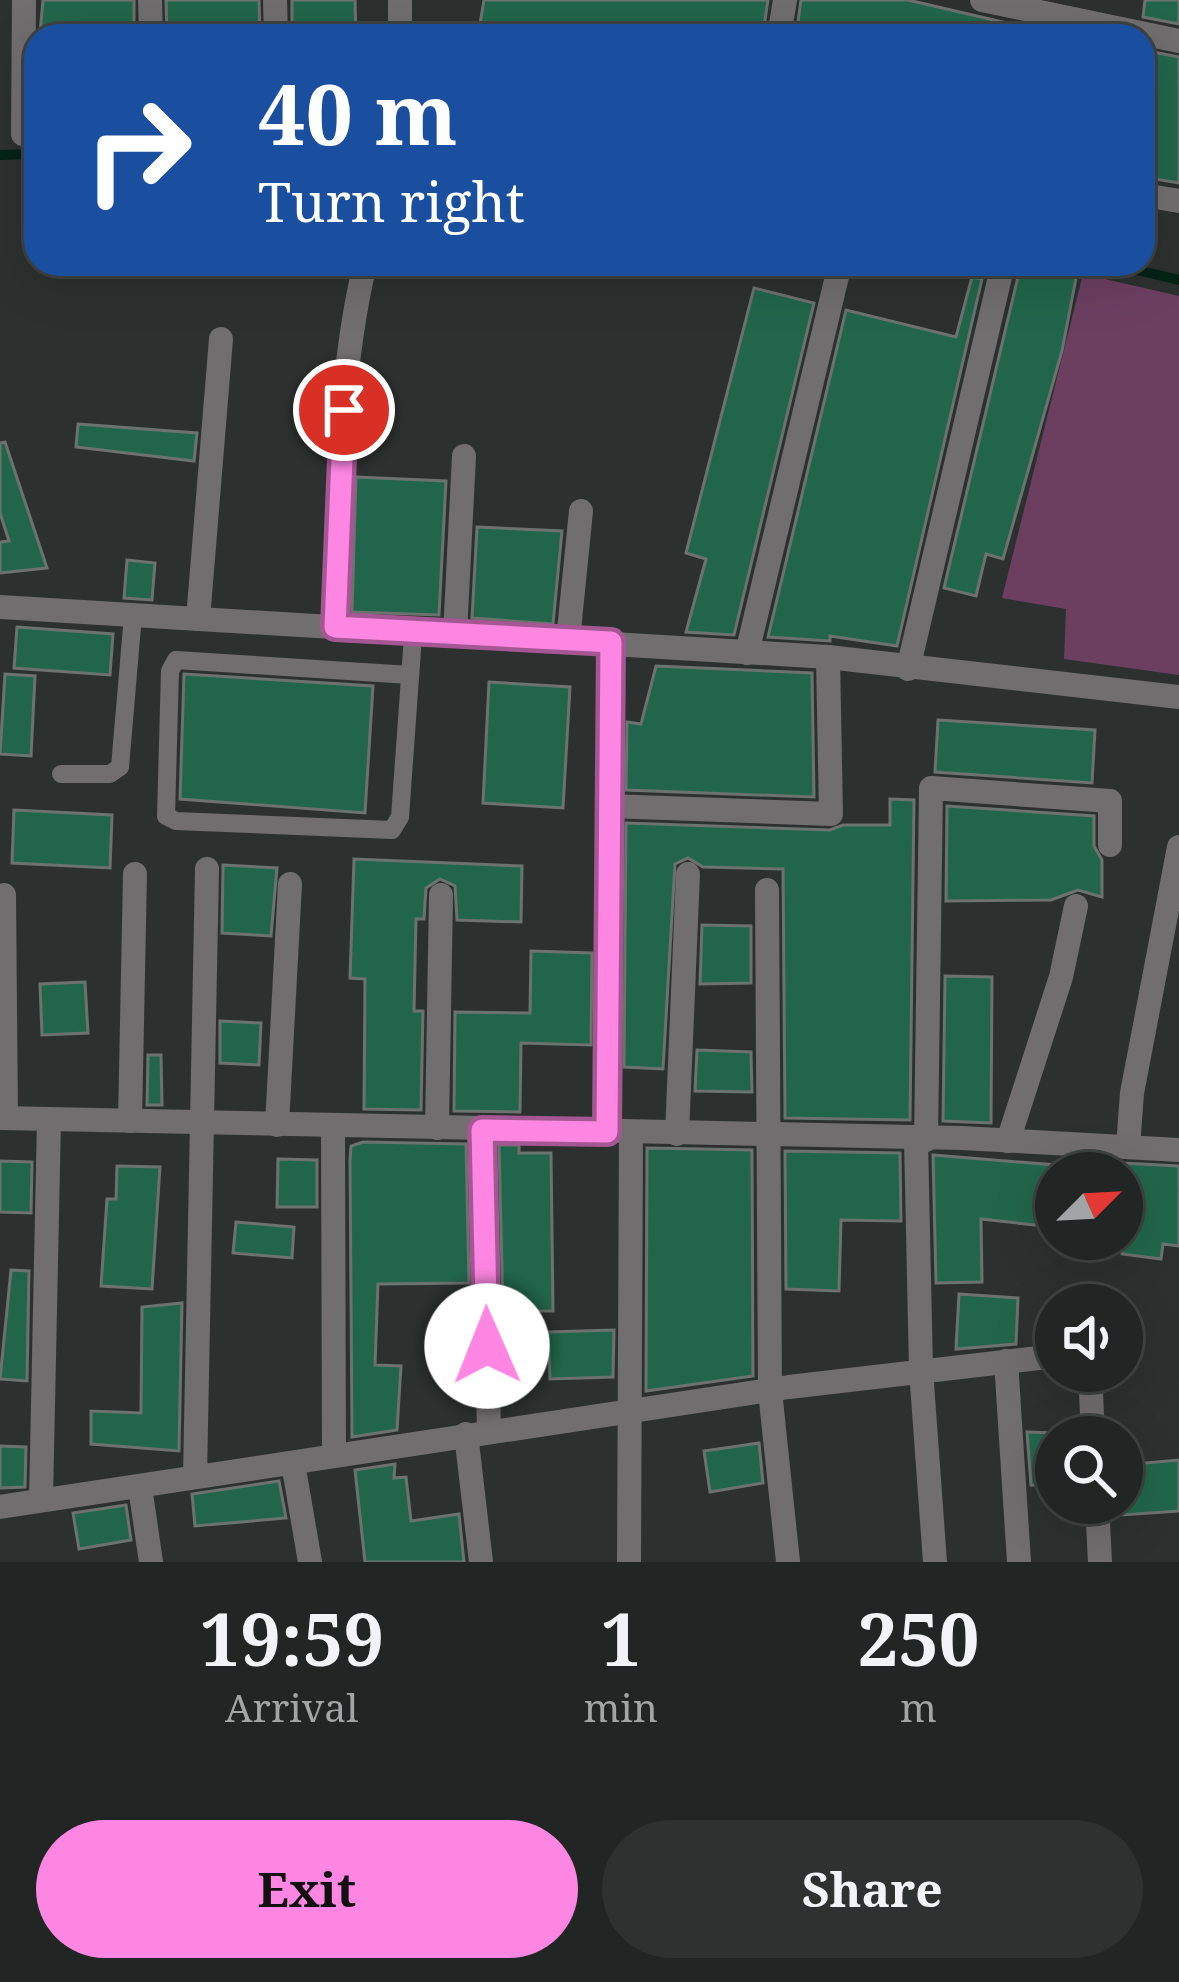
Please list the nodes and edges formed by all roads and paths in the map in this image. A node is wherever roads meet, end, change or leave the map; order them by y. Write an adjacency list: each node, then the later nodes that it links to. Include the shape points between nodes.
1 (24, 0): 5 (street)
2 (982, 0): 3 (street)
3 (1061, 17): 4 (street)
4 (1095, 24)
5 (24, 134)
6 (362, 276): 15 (street, via 342,432)
7 (837, 276): 20 (street)
8 (1000, 276): 23 (street)
9 (221, 339): 14 (street)
10 (464, 456): 17 (street)
11 (581, 511): 18 (street)
12 (0, 607): 13 (street)
13 (133, 615): 14 (street); 26 (lane, via 120,766 110,774)
14 (198, 620): 15 (street)
15 (335, 627): 16 (street); 22 (lane)
16 (413, 631): 17 (street); 24 (lane)
17 (455, 634): 18 (street)
18 (568, 640): 19 (street)
19 (611, 642): 20 (street); 27 (street)
20 (747, 653): 21 (street)
21 (828, 657): 23 (street); 27 (street, via 831,814)
22 (332, 669): 24 (lane); 24 (lane, via 176,660 166,816 392,830 400,817)
23 (908, 669): 25 (street)
24 (410, 675)
25 (1179, 697)
26 (61, 774)
27 (608, 806): 46 (street)
28 (1110, 844): 49 (street, via 1110,801 931,788)
29 (1179, 848): 51 (street)
30 (207, 869): 41 (street)
31 (135, 874): 40 (street)
32 (688, 874): 47 (street)
33 (290, 884): 42 (street)
34 (767, 890): 48 (street)
35 (441, 895): 44 (street)
36 (4, 896): 38 (street)
37 (1076, 906): 50 (street)
38 (3, 1118): 39 (street)
39 (49, 1119): 40 (street); 63 (street)
40 (130, 1121): 41 (street)
41 (202, 1123): 42 (street); 61 (street)
42 (277, 1125): 43 (street)
43 (333, 1126): 44 (street); 59 (street)
44 (437, 1128): 45 (street)
45 (482, 1130): 46 (street); 58 (street)
46 (619, 1133): 47 (street); 57 (street)
47 (676, 1134): 48 (street)
48 (771, 1136): 49 (street); 56 (street)
49 (921, 1140): 50 (street); 55 (street)
50 (1007, 1141): 51 (street)
51 (1128, 1147): 52 (street)
52 (1179, 1150)
53 (1035, 1358): 54 (street)
54 (1006, 1360): 55 (street); 72 (street)
55 (921, 1370): 56 (street); 71 (street)
56 (770, 1390): 57 (street); 70 (street)
57 (631, 1410): 58 (street); 69 (street)
58 (478, 1433): 59 (street); 68 (street)
59 (334, 1456): 60 (street)
60 (293, 1463): 61 (street); 67 (street)
61 (194, 1476): 62 (street)
62 (140, 1487): 63 (street); 66 (street)
63 (41, 1500): 64 (street)
64 (0, 1507)
65 (1098, 1524): 73 (street)
66 (151, 1562)
67 (310, 1562)
68 (481, 1562)
69 (629, 1562)
70 (788, 1562)
71 (935, 1562)
72 (1019, 1562)
73 (1100, 1562)

